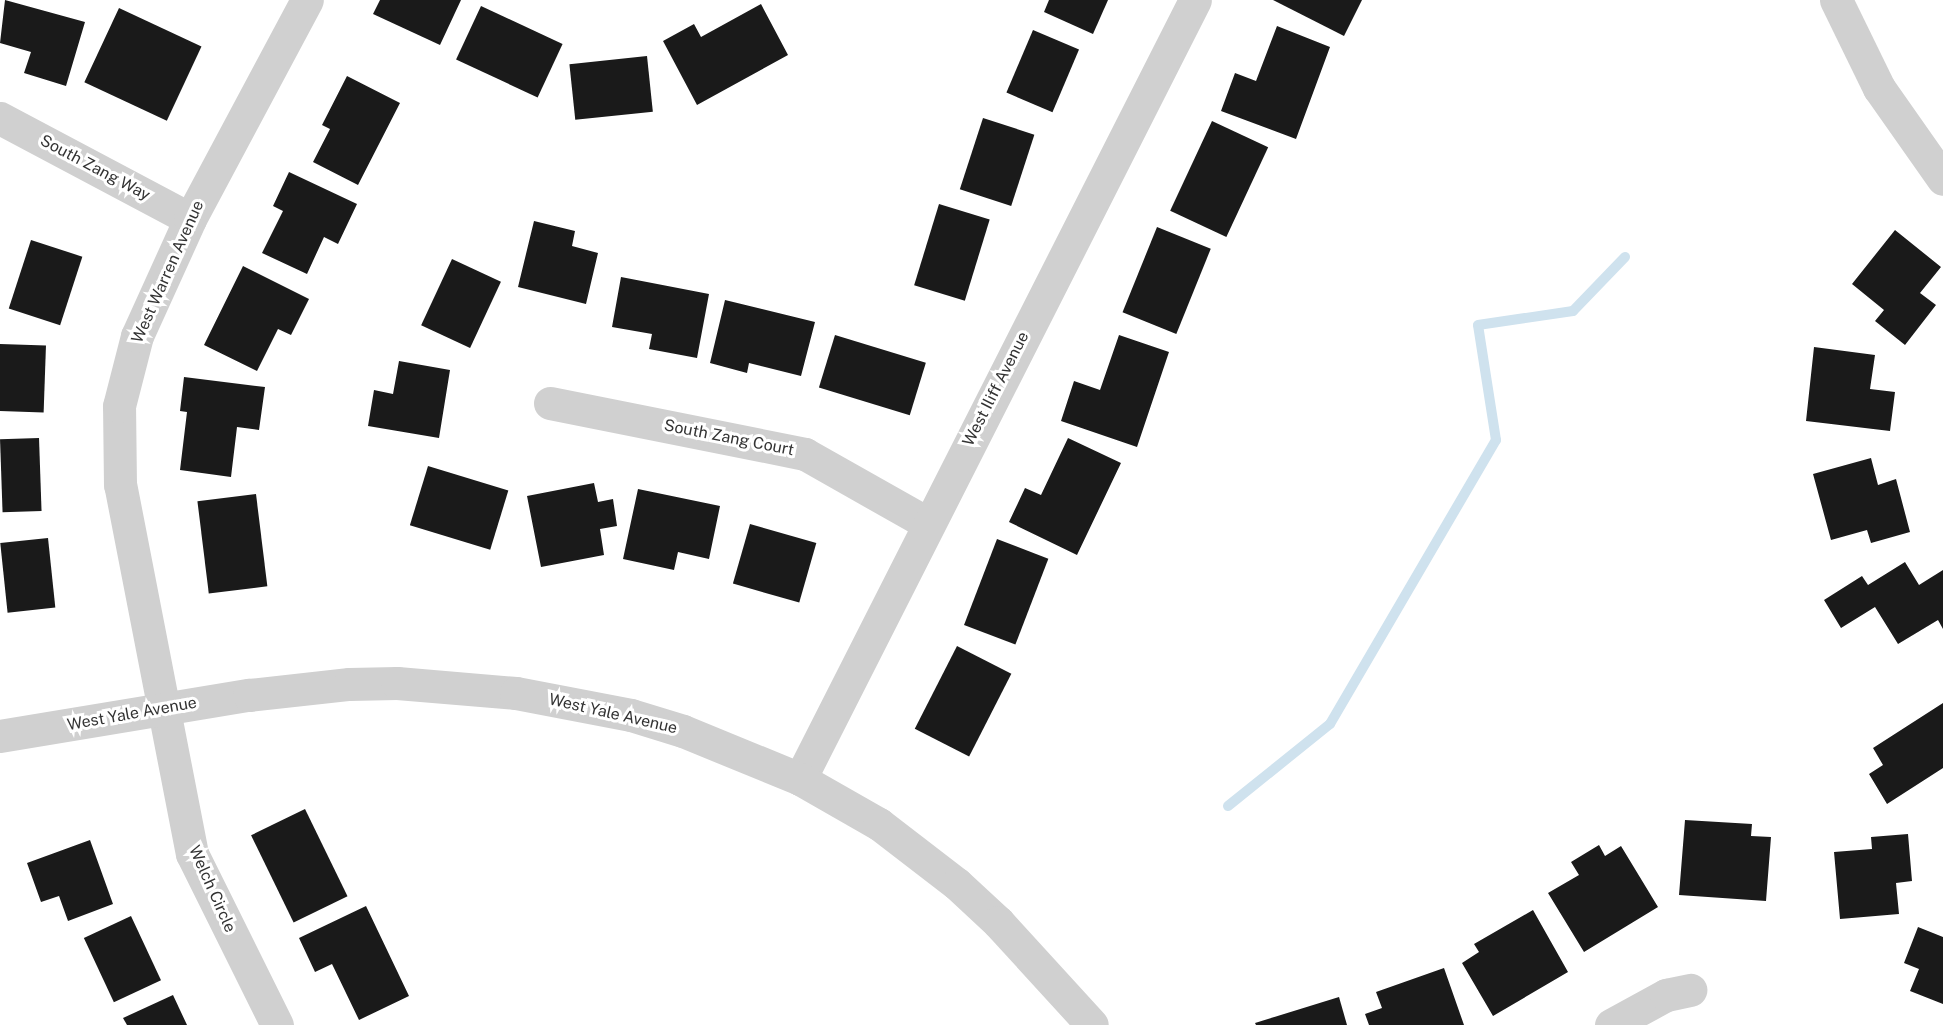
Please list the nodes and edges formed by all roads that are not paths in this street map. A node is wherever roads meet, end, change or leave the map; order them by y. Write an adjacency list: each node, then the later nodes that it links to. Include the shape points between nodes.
1 (307, 0): 6 (street, West Warren Avenue)
2 (1195, 0): 8 (street, West Iliff Avenue)
3 (1836, 0): 5 (street, via 1879,88)
4 (0, 118): 6 (street, South Zang Way)
5 (1943, 179)
6 (190, 219): 9 (street, West Warren Avenue, via 137,336 119,406 120,485)
7 (550, 403): 8 (street, South Zang Court, via 805,454)
8 (927, 523): 11 (street, West Iliff Avenue)
9 (163, 709): 10 (street, West Yale Avenue); 11 (street, West Yale Avenue, via 279,690 349,684 397,683 516,693 632,715 702,738); 13 (street, Welch Circle, via 192,854)
10 (0, 736)
11 (800, 779): 14 (street, West Yale Avenue, via 879,824 957,884 1037,963)
12 (1690, 990): 15 (street, via 1666,995)
13 (277, 1025)
14 (1092, 1025)
15 (1611, 1025)

